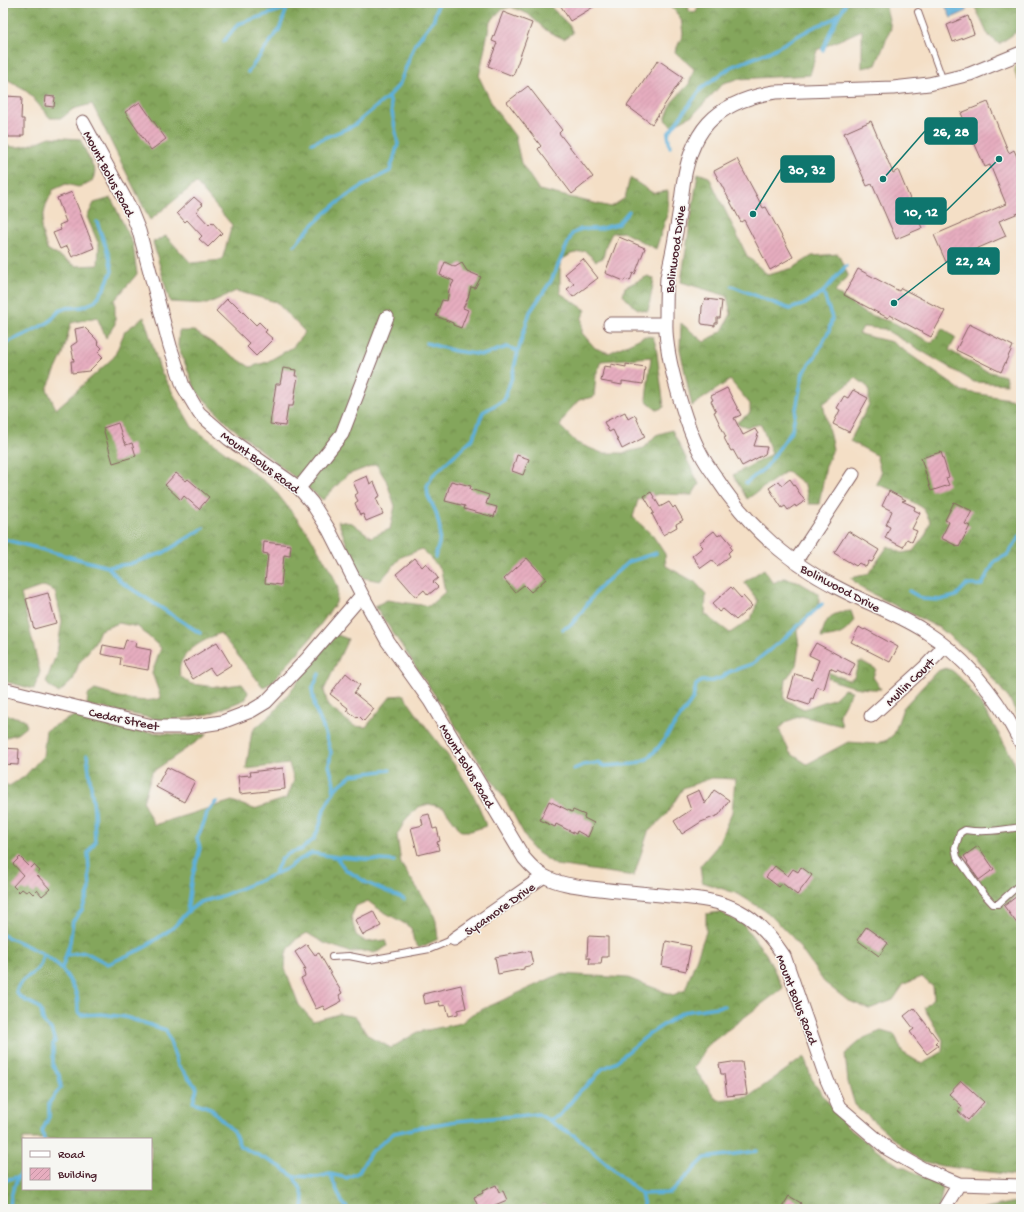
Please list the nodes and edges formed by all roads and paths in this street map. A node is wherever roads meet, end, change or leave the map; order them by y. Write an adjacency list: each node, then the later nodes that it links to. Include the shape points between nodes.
1 (918, 12): 3 (lane)
2 (1021, 53): 3 (street, Bolinwood Drive, via 970,74)
3 (943, 81): 7 (street, Bolinwood Drive, via 893,88 775,92 742,100 717,114 704,127 694,144 683,180 668,277)
4 (83, 122): 9 (street, Mount Bolus Road, via 139,231 183,386 199,413 229,440)
5 (387, 317): 9 (street, via 342,434)
6 (610, 324): 7 (street)
7 (666, 324): 10 (street, Bolinwood Drive, via 671,371 683,412 701,454 746,518)
8 (853, 474): 10 (street)
9 (299, 488): 11 (street, Mount Bolus Road, via 329,530)
10 (795, 562): 12 (street, Bolinwood Drive, via 839,589 900,617)
11 (362, 595): 13 (street, Cedar Street, via 266,702 222,722 189,727 156,727); 17 (street, Mount Bolus Road, via 388,642 430,701 524,858)
12 (945, 646): 14 (street, Mullin Court); 15 (street, Bolinwood Drive, via 972,670 996,700)
13 (3, 689)
14 (872, 716)
15 (1021, 743)
16 (1021, 827): 18 (lane, via 1000,831 965,830 960,833 955,848 957,857 993,904 998,904)
17 (544, 876): 19 (street, Sycamore Drive); 21 (street, Mount Bolus Road, via 583,887 695,898 729,907 748,917 772,938 784,956 827,1080 839,1107 888,1149 923,1169)
18 (1021, 883)
19 (454, 939): 20 (lane, via 430,949 369,960 349,956)
20 (332, 957)
21 (959, 1184): 22 (street, Mount Bolus Road); 23 (street)
22 (1021, 1186)
23 (944, 1209)

